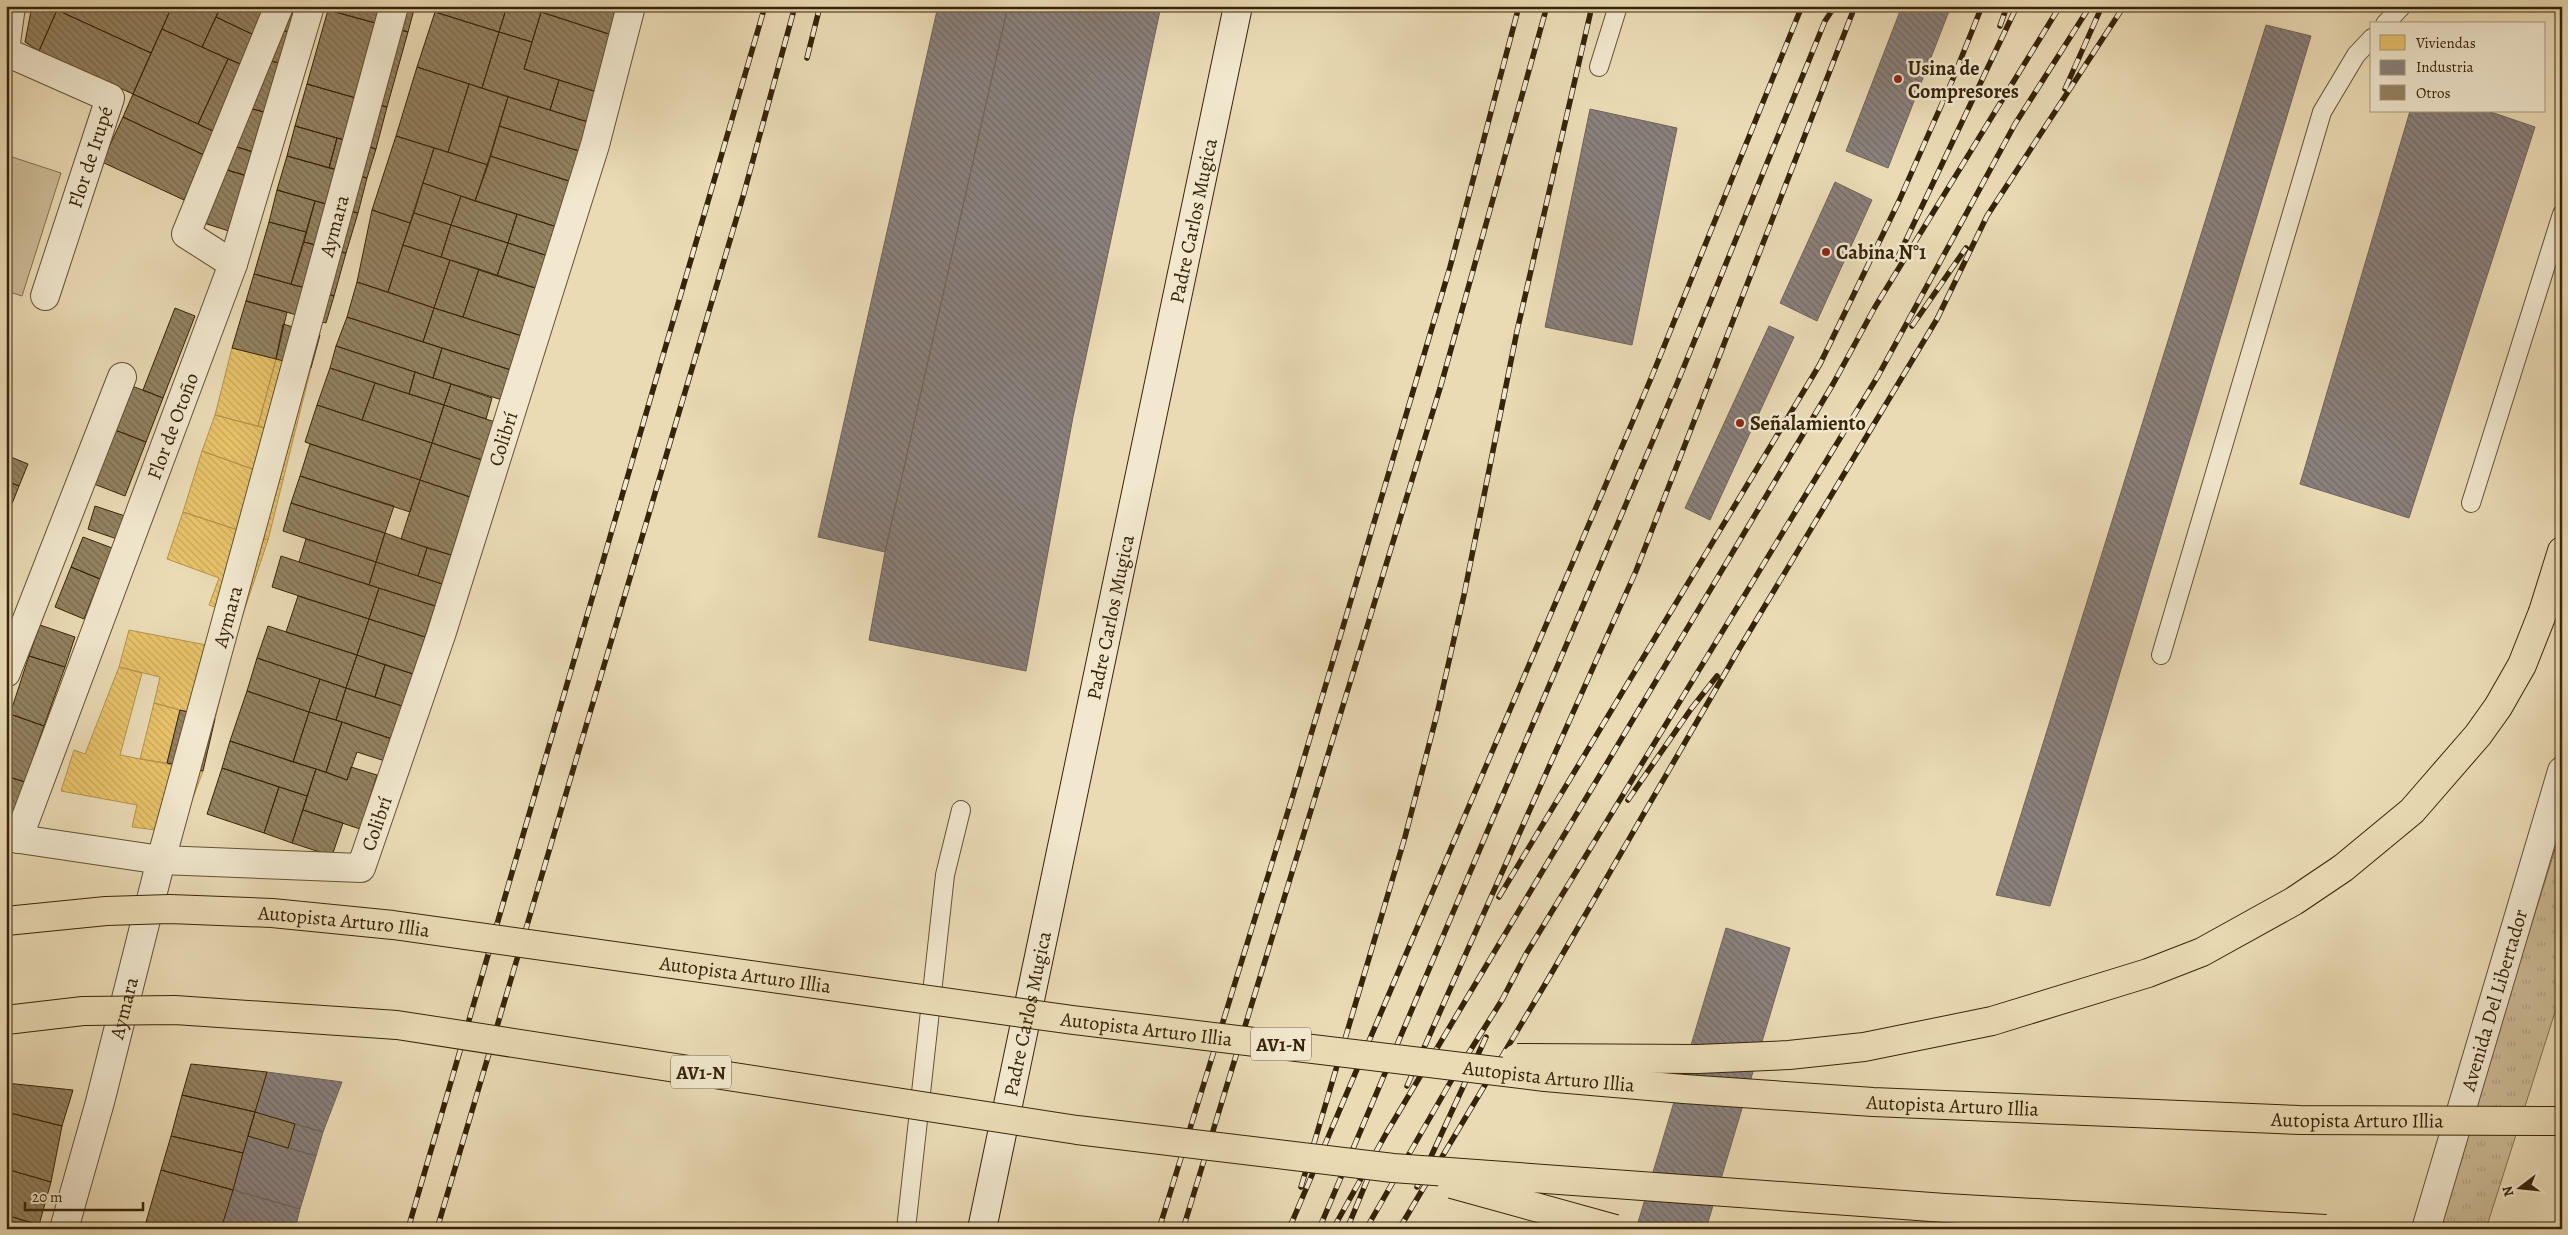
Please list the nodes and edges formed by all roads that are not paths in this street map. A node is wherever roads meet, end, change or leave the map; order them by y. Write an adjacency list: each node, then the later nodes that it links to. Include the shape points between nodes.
1 (11, 6): 11 (street)
2 (279, 6): 15 (street, via 186,234)
3 (310, 6): 15 (street, Flor de Otoño)
4 (394, 6): 25 (street, Aymara)
5 (632, 6): 25 (street, Colibrí, via 595,145 441,635 361,868)
6 (1238, 6): 33 (street, Padre Carlos Mugica)
7 (1618, 6): 13 (lane)
8 (2402, 6): 9 (lane)
9 (2387, 22)
10 (2370, 40): 20 (lane, via 2356,55 2322,112)
11 (6, 43)
12 (6, 52): 16 (street, Flor de Irupé, via 110,98)
13 (1599, 67)
14 (2562, 214): 18 (lane)
15 (233, 264): 24 (street, Flor de Otoño)
16 (44, 296)
17 (122, 377): 21 (street)
18 (2471, 503)
19 (2562, 551): 28 (highway, bridge, via 2522,665 2498,707 2412,811 2343,868 2294,901 2202,952 2148,973 1992,1021 1864,1047 1789,1055 1698,1059)
20 (2161, 655)
21 (6, 672)
22 (2562, 771): 36 (street, Avenida Del Libertador)
23 (961, 810): 32 (lane, via 945,874)
24 (12, 838): 25 (street)
25 (161, 860): 31 (street, Aymara, via 100,1102)
26 (6, 921): 28 (highway, Autopista Arturo Illia / AV1-N, bridge, via 170,909 272,912 393,925 1073,1020)
27 (6, 1020): 30 (highway, AV1-N, bridge, via 83,1011 175,1010 397,1026 1077,1130)
28 (1401, 1058): 29 (highway, Autopista Arturo Illia / AV1-N, bridge, via 1545,1077 1873,1102 2300,1120)
29 (2562, 1120)
30 (1393, 1168): 34 (highway, bridge); 35 (highway, AV1-N, bridge, via 1946,1208)
31 (64, 1229)
32 (906, 1229)
33 (982, 1229)
34 (1615, 1229)
35 (2326, 1229)
36 (2426, 1229)

